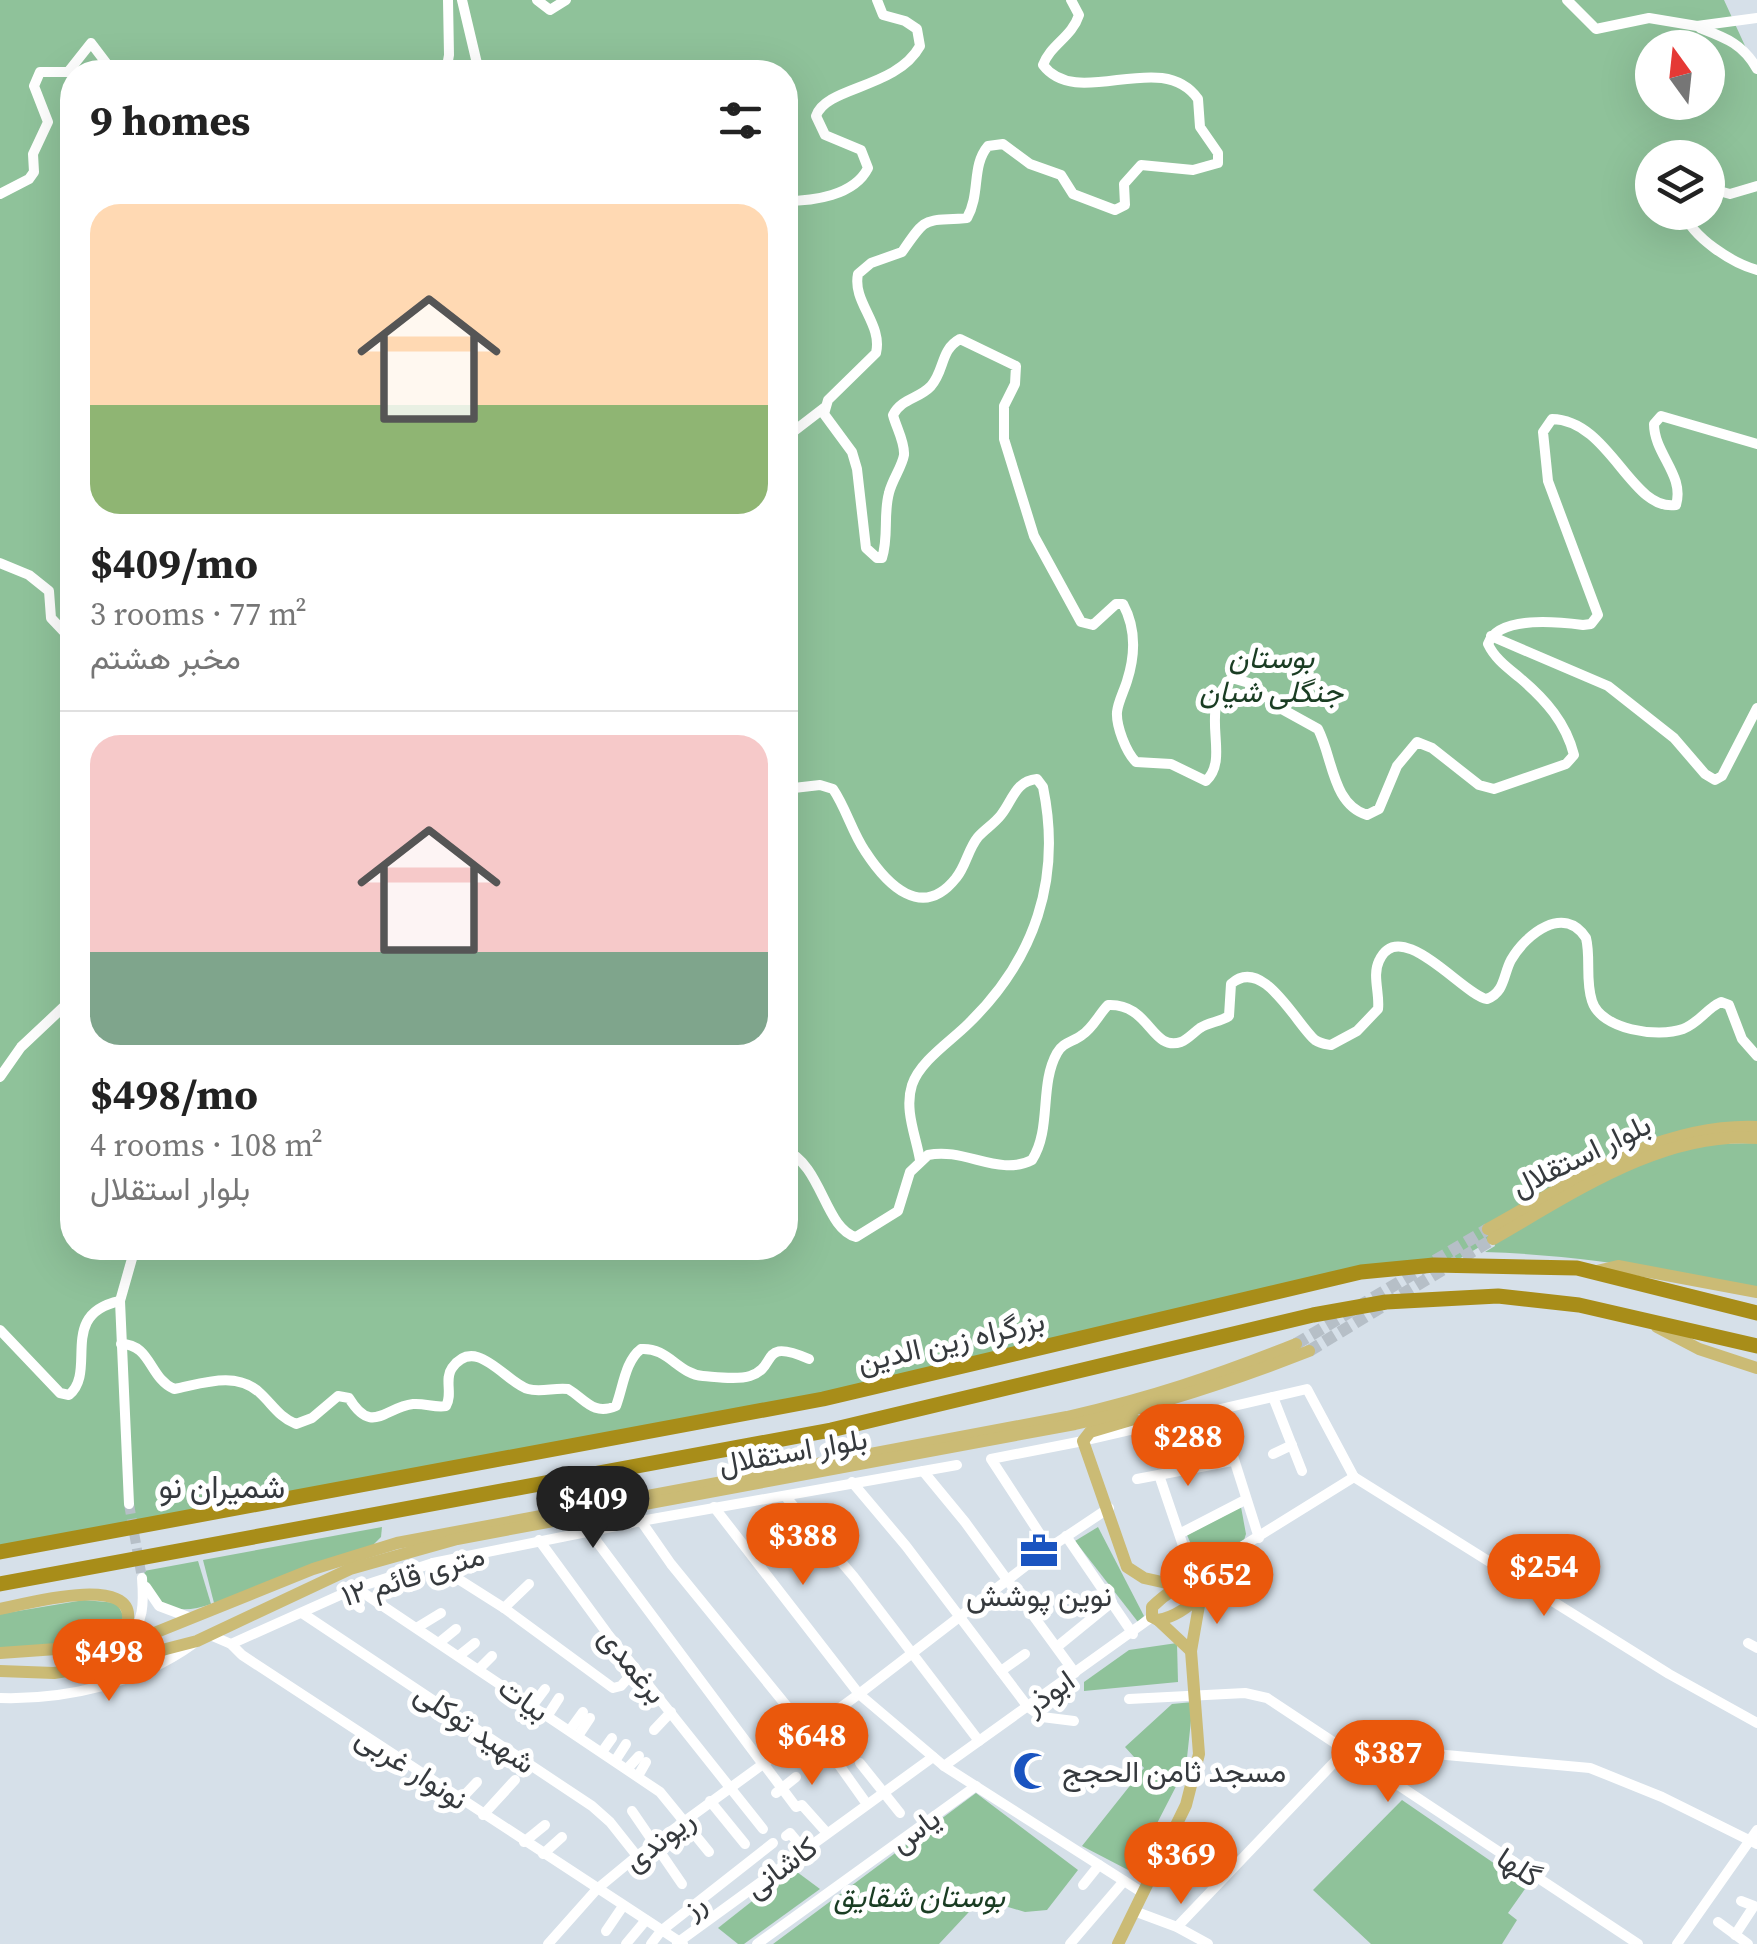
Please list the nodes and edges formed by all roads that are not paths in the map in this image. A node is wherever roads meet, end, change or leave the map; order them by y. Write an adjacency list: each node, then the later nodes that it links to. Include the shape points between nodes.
1 (448, 0): 12 (street)
2 (462, 0): 13 (street)
3 (537, 0): 4 (street, via 550,10)
4 (566, 0)
5 (877, 0): 19 (street, via 884,15 917,29 920,46 891,76 824,102 816,116 825,135 861,150 868,168 863,178 827,197)
6 (1070, 0): 22 (street, via 1077,21 1048,53 1046,70 1092,84 1142,76 1185,86 1198,98 1200,127 1218,163 1194,170 1141,164 1124,184 1125,205 1115,210 1073,194 1061,175 1003,144 988,146 978,160 977,194 967,218 928,220 902,252 858,274 876,353)
7 (1567, 0): 9 (street, via 1596,28 1649,18)
8 (1757, 18): 9 (street)
9 (1692, 25): 14 (street, via 1736,42)
10 (77, 60): 11 (street, via 91,42)
11 (104, 60)
12 (449, 60)
13 (476, 60)
14 (1757, 69)
15 (60, 72): 18 (street, via 40,72 34,86 48,122 33,154 34,172)
16 (1757, 186): 17 (street)
17 (1725, 193)
18 (0, 194)
19 (798, 200)
20 (1694, 230): 21 (street)
21 (1757, 270)
22 (825, 407): 23 (street); 27 (street, via 857,469 866,548 882,558 889,491 904,458 893,415 898,406 928,390 943,354 960,338 1016,366 1002,421 1024,512 1081,622 1093,625 1116,604 1128,614 1132,664 1116,714 1130,756 1142,765 1171,764 1206,781 1216,766 1215,703 1232,678 1318,729 1340,794 1367,815 1379,809 1397,766 1417,742 1494,789 1566,764 1574,755 1564,725 1492,654)
23 (798, 428)
24 (1757, 444): 27 (street, via 1661,416 1654,436 1679,491 1676,505 1666,506 1636,484 1596,438 1570,421 1552,419 1543,432 1548,481 1597,620 1528,622)
25 (0, 563): 26 (street, via 49,591 51,618)
26 (60, 628)
27 (1490, 636): 28 (street, via 1608,686 1715,780)
28 (1757, 708)
29 (798, 788): 36 (street, via 832,789 866,852 906,896 919,899 958,877 976,839 1026,780 1037,778 1043,787 1048,875 1037,920 996,997 917,1075 909,1105)
30 (60, 1009): 32 (street)
31 (1757, 1056): 36 (street, via 1722,1002 1684,1029 1656,1034 1596,1011 1586,938 1559,922 1531,936 1487,1000 1422,952 1387,952 1376,972 1378,1009 1331,1045 1315,1040 1272,989 1250,978 1231,984 1229,1016 1172,1044 1129,1007 1108,1005 1055,1056 1032,1160 1006,1166 939,1153)
32 (0, 1077)
33 (1757, 1128): 34 (main road, بلوار استقلال, via 1718,1128 1652,1146 1580,1178 1490,1234 1694,1142)
34 (1757, 1138)
35 (798, 1159): 36 (street, via 840,1229 856,1237 898,1211 905,1182)
36 (920, 1160)
37 (132, 1260): 40 (street)
38 (1598, 1271): 39 (main road, via 1618,1266); 41 (highway, بزرگراه زین الدین); 76 (highway, بزرگراه زین الدین, via 1494,1264 1362,1272 824,1399)
39 (1757, 1292)
40 (120, 1301): 43 (street, via 87,1322 76,1389 69,1395); 44 (street)
41 (1757, 1313)
42 (1646, 1321): 46 (highway, بزرگراه زین الدین); 49 (main road); 80 (highway, بزرگراه زین الدین, via 1578,1304 1498,1296 1386,1302 831,1430)
43 (0, 1330)
44 (121, 1344): 48 (street, via 134,1344 146,1355 162,1384 243,1384 296,1424 338,1396 382,1418 417,1404 446,1406 449,1372 478,1357 529,1390 568,1389 603,1410 616,1406 628,1366 641,1349 664,1353 702,1376 748,1377 779,1351); 66 (street)
45 (1296, 1344): 79 (main road, بلوار استقلال, via 1134,1402 454,1530)
46 (1757, 1346)
47 (1309, 1352): 50 (main road, بلوار استقلال)
48 (809, 1359)
49 (1757, 1368)
50 (1195, 1394): 53 (main road, via 1090,1432); 86 (main road, بلوار استقلال, via 1076,1424 456,1539 366,1564)
51 (1273, 1397): 53 (street); 54 (street); 61 (street, via 1307,1389)
52 (1220, 1415): 56 (street)
53 (1084, 1441): 68 (main road); 75 (street, via 991,1459)
54 (1292, 1445): 55 (street); 59 (street)
55 (1272, 1454)
56 (1232, 1461): 60 (street); 65 (street)
57 (957, 1465): 58 (street, ۱۲ متری قائم)
58 (922, 1470): 63 (street, ۱۲ متری قائم); 78 (street)
59 (1302, 1471)
60 (1160, 1474): 62 (street); 71 (street)
61 (1354, 1477): 73 (street); 132 (street)
62 (1137, 1478)
63 (852, 1482): 64 (street, ۱۲ متری قائم); 93 (street)
64 (785, 1496): 67 (street, ۱۲ متری قائم); 109 (street)
65 (1245, 1500): 71 (street); 73 (street)
66 (129, 1504)
67 (714, 1507): 69 (street, ۱۲ متری قائم); 121 (street)
68 (1109, 1508): 72 (street, ریوندی); 82 (main road, via 1127,1567)
69 (641, 1520): 70 (street, ۱۲ متری قائم); 133 (street)
70 (589, 1531): 74 (street, ۱۲ متری قائم); 145 (street)
71 (1181, 1533): 84 (street)
72 (1066, 1536): 75 (street, ریوندی); 87 (street)
73 (1258, 1538): 84 (street, via 1225,1557)
74 (539, 1540): 77 (street, ۱۲ متری قائم); 128 (street, برغمدی)
75 (1049, 1548): 78 (street, ریوندی)
76 (0, 1552)
77 (433, 1563): 83 (street, ۱۲ متری قائم); 89 (street, برغمدی)
78 (1008, 1579): 93 (street, ریوندی); 105 (street)
79 (278, 1583): 86 (main road, via 289,1585); 94 (main road, بلوار استقلال)
80 (0, 1584)
81 (529, 1584): 89 (street)
82 (1180, 1586): 84 (main road); 95 (main road, via 1152,1607)
83 (356, 1588): 85 (street, ۱۲ متری قائم); 97 (street, بیات)
84 (1198, 1588): 95 (main road, via 1192,1604); 107 (main road)
85 (343, 1594): 88 (street); 92 (street, ۱۲ متری قائم)
86 (287, 1597): 96 (main road, بلوار استقلال)
87 (1112, 1602): 99 (street); 105 (street)
88 (360, 1608)
89 (504, 1608): 119 (street, برغمدی, via 613,1688)
90 (0, 1609): 106 (main road, via 115,1596 126,1606 124,1631)
91 (441, 1613): 97 (street)
92 (302, 1614): 103 (street, ۱۲ متری قائم); 176 (street, شهید توکلی, via 592,1806)
93 (960, 1616): 109 (street, ریوندی); 117 (street)
94 (192, 1618): 104 (main road, بلوار استقلال); 104 (street, via 159,1606 142,1578 143,1613)
95 (1155, 1619): 99 (street, ابوذر); 107 (main road)
96 (234, 1623): 100 (main road, بلوار استقلال); 103 (street)
97 (418, 1628): 101 (street, بیات)
98 (456, 1629): 101 (street)
99 (1132, 1634): 118 (street, ابوذر)
100 (203, 1638): 103 (street, نونوار غربی); 116 (main road, بلوار استقلال, via 100,1666); 123 (street, via 145,1670 100,1685)
101 (440, 1642): 112 (street, بیات)
102 (475, 1642): 112 (street)
103 (231, 1644): 156 (street, نونوار غربی)
104 (124, 1645): 106 (main road, بلوار استقلال)
105 (1058, 1646): 118 (street)
106 (97, 1648): 108 (main road, بلوار استقلال)
107 (1190, 1651): 122 (main road)
108 (34, 1653): 110 (main road, بلوار استقلال); 116 (main road, via 24,1658)
109 (911, 1653): 121 (street, ریوندی); 137 (street)
110 (0, 1654)
111 (1024, 1654): 117 (street)
112 (460, 1656): 114 (street, بیات)
113 (492, 1656): 114 (street)
114 (480, 1668): 126 (street, بیات)
115 (0, 1671): 116 (main road, بلوار استقلال)
116 (33, 1672)
117 (1001, 1672): 127 (street)
118 (1075, 1673): 127 (street, ابوذر)
119 (630, 1676)
120 (546, 1689): 126 (street)
121 (858, 1694): 133 (street, ریوندی); 141 (street)
122 (1197, 1695): 125 (street, گلها); 139 (street, گلها, via 1267,1698); 182 (main road, via 1200,1754 1186,1805)
123 (0, 1698)
124 (558, 1698): 129 (street)
125 (1129, 1699)
126 (533, 1706): 129 (street, بیات)
127 (1028, 1707): 131 (street, via 1042,1717); 137 (street, ابوذر)
128 (671, 1712): 134 (street); 153 (street, برغمدی)
129 (548, 1715): 135 (street, بیات)
130 (586, 1715): 135 (street)
131 (1074, 1721)
132 (1757, 1724)
133 (809, 1729): 145 (street, ریوندی); 157 (street)
134 (654, 1730)
135 (574, 1733): 140 (street, بیات)
136 (612, 1738): 140 (street)
137 (979, 1741): 146 (street, ابوذر)
138 (626, 1744): 143 (street)
139 (1345, 1751): 151 (street, گلها); 188 (street)
140 (602, 1752): 143 (street, بیات)
141 (933, 1756): 146 (street); 155 (street, کاشانی)
142 (642, 1759): 147 (street)
143 (615, 1761): 147 (street, بیات)
144 (860, 1764): 155 (street)
145 (764, 1765): 153 (street, ریوندی); 154 (street)
146 (944, 1766): 152 (street)
147 (632, 1773): 162 (street, بیات, via 660,1792)
148 (796, 1777): 154 (street)
149 (516, 1780): 161 (street)
150 (477, 1782): 156 (street)
151 (1392, 1783): 168 (street, via 1434,1754 1590,1768); 192 (street, گلها)
152 (976, 1786): 177 (street); 198 (street, یاس)
153 (729, 1788): 158 (street, ریوندی); 164 (street, برغمدی)
154 (779, 1791): 165 (street)
155 (882, 1794): 160 (street); 165 (street, کاشانی)
156 (460, 1800): 161 (street, نونوار غربی)
157 (864, 1800)
158 (710, 1801): 162 (street, ریوندی); 172 (street)
159 (632, 1811): 171 (street)
160 (900, 1813)
161 (483, 1815): 169 (street, نونوار غربی)
162 (683, 1822): 171 (street, ریوندی); 174 (street, بیات)
163 (545, 1825): 169 (street)
164 (763, 1829)
165 (827, 1834): 173 (street, کاشانی)
166 (786, 1836): 173 (street)
167 (562, 1837): 175 (street)
168 (1755, 1838): 202 (street)
169 (524, 1842): 175 (street, نونوار غربی)
170 (774, 1843): 189 (street, رز)
171 (652, 1844): 176 (street, ریوندی); 179 (street)
172 (745, 1844)
173 (804, 1850): 194 (street, کاشانی)
174 (709, 1852)
175 (542, 1854): 181 (street, نونوار غربی)
176 (636, 1856): 181 (street, ریوندی)
177 (1099, 1865): 178 (street); 180 (street)
178 (1124, 1881): 182 (street); 199 (street)
179 (682, 1884)
180 (1082, 1886)
181 (597, 1890): 184 (street, نونوار غربی); 195 (street, ریوندی)
182 (1142, 1893): 185 (main road)
183 (1741, 1902): 191 (street, via 1754,1906)
184 (624, 1906): 186 (street, نونوار غربی); 190 (street)
185 (1134, 1911): 188 (street); 200 (main road)
186 (646, 1920): 189 (street, نونوار غربی); 196 (street)
187 (1718, 1922): 191 (street)
188 (1177, 1927): 193 (street)
189 (661, 1930): 194 (street, نونوار غربی); 197 (street, رز)
190 (606, 1931)
191 (1735, 1935): 203 (street)
192 (1619, 1939): 201 (street, گلها)
193 (1199, 1942)
194 (679, 1943)
195 (548, 1944)
196 (626, 1944)
197 (651, 1944)
198 (757, 1944)
199 (1070, 1944)
200 (1118, 1944)
201 (1638, 1944)
202 (1678, 1944)
203 (1748, 1944)

